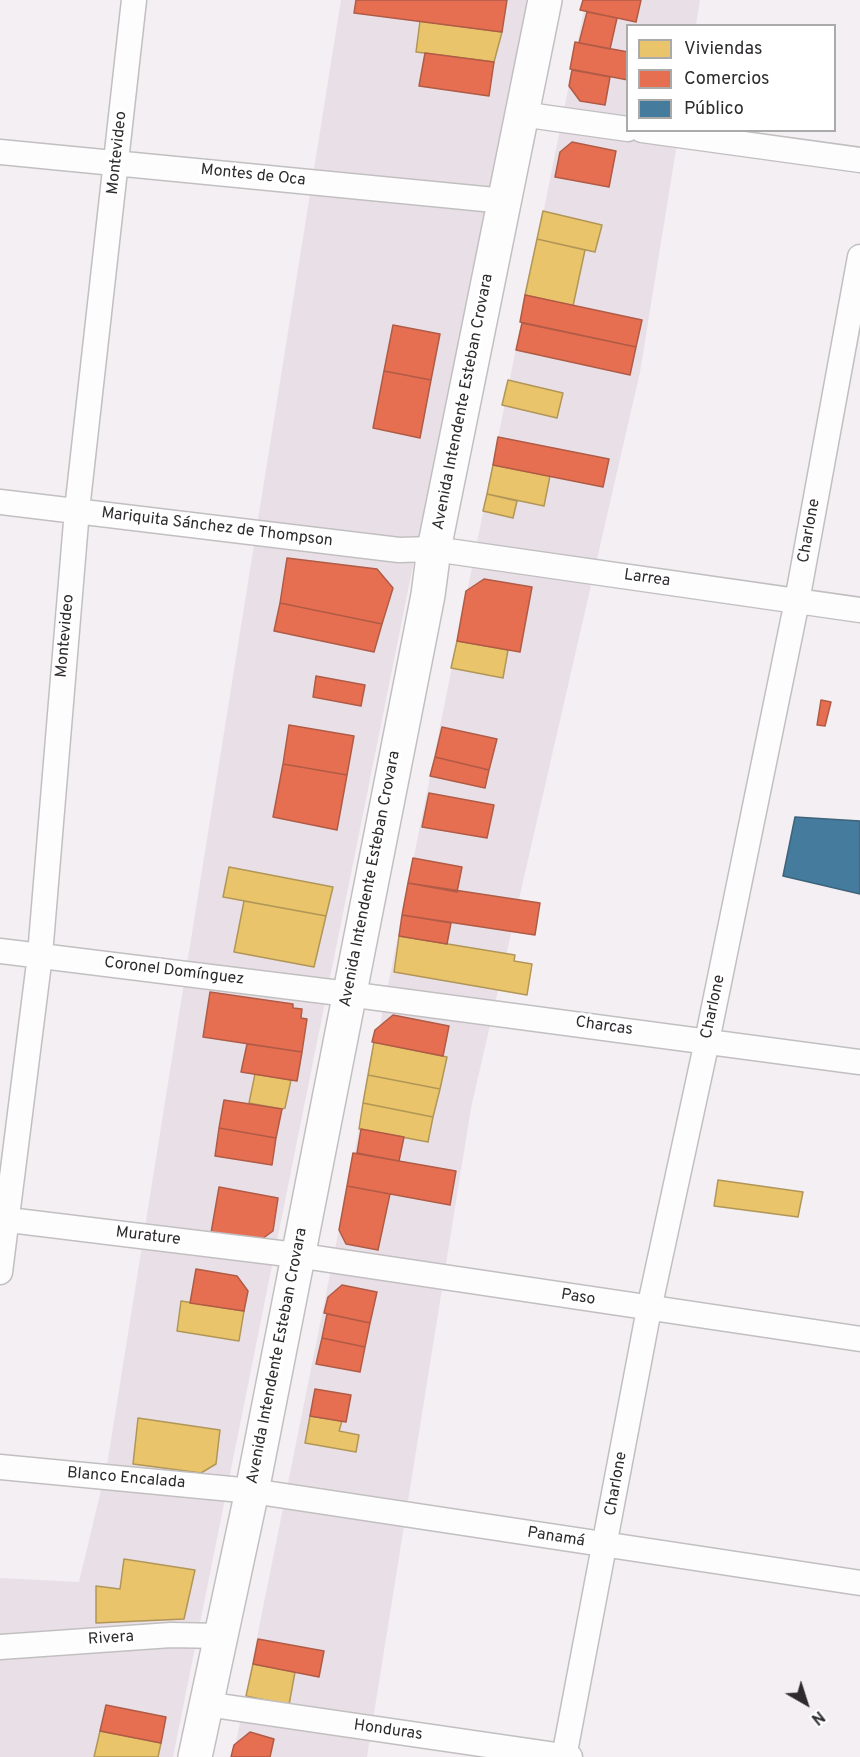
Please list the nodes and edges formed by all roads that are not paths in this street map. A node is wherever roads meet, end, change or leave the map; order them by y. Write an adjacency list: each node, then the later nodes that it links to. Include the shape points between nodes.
1 (134, 0): 8 (street, Montevideo)
2 (544, 0): 3 (main road, Avenida Intendente Esteban Crovara)
3 (521, 114): 4 (street); 9 (main road, Avenida Intendente Esteban Crovara)
4 (626, 129)
5 (657, 132): 7 (street)
6 (0, 152): 8 (street, Montes de Oca)
7 (860, 160)
8 (117, 163): 9 (street, Montes de Oca); 12 (street, Montevideo)
9 (505, 201): 13 (main road, Avenida Intendente Esteban Crovara)
10 (860, 257): 14 (street, Charlone)
11 (0, 502): 12 (street, Mariquita Sánchez de Thompson)
12 (77, 510): 13 (street, Mariquita Sánchez de Thompson, via 399,550); 17 (street, Montevideo)
13 (434, 549): 14 (street, Larrea); 18 (main road, Avenida Intendente Esteban Crovara)
14 (797, 601): 15 (street, Larrea); 19 (street, Charlone)
15 (860, 610)
16 (0, 951): 17 (street, Coronel Domínguez)
17 (40, 956): 18 (street, Coronel Domínguez); 21 (street, Montevideo)
18 (348, 993): 19 (street, Charcas); 22 (main road, Avenida Intendente Esteban Crovara)
19 (707, 1041): 20 (street, Charcas); 24 (street, Charlone)
20 (860, 1062)
21 (3, 1219): 22 (street, Murature); 23 (street, Montevideo)
22 (297, 1255): 24 (street, Paso); 27 (main road, Avenida Intendente Esteban Crovara)
23 (0, 1272)
24 (649, 1309): 25 (street, Paso); 28 (street, Charlone)
25 (860, 1339)
26 (0, 1467): 27 (street, Blanco Encalada)
27 (252, 1491): 28 (street, Panamá); 30 (main road, Avenida Intendente Esteban Crovara)
28 (606, 1545): 29 (street, Panamá); 34 (street, Charlone)
29 (860, 1583)
30 (222, 1636): 31 (street, Rivera, via 171,1635); 32 (main road, Avenida Intendente Esteban Crovara)
31 (0, 1647)
32 (206, 1704): 33 (main road, Avenida Intendente Esteban Crovara); 34 (street, Honduras)
33 (195, 1757)
34 (566, 1757)

